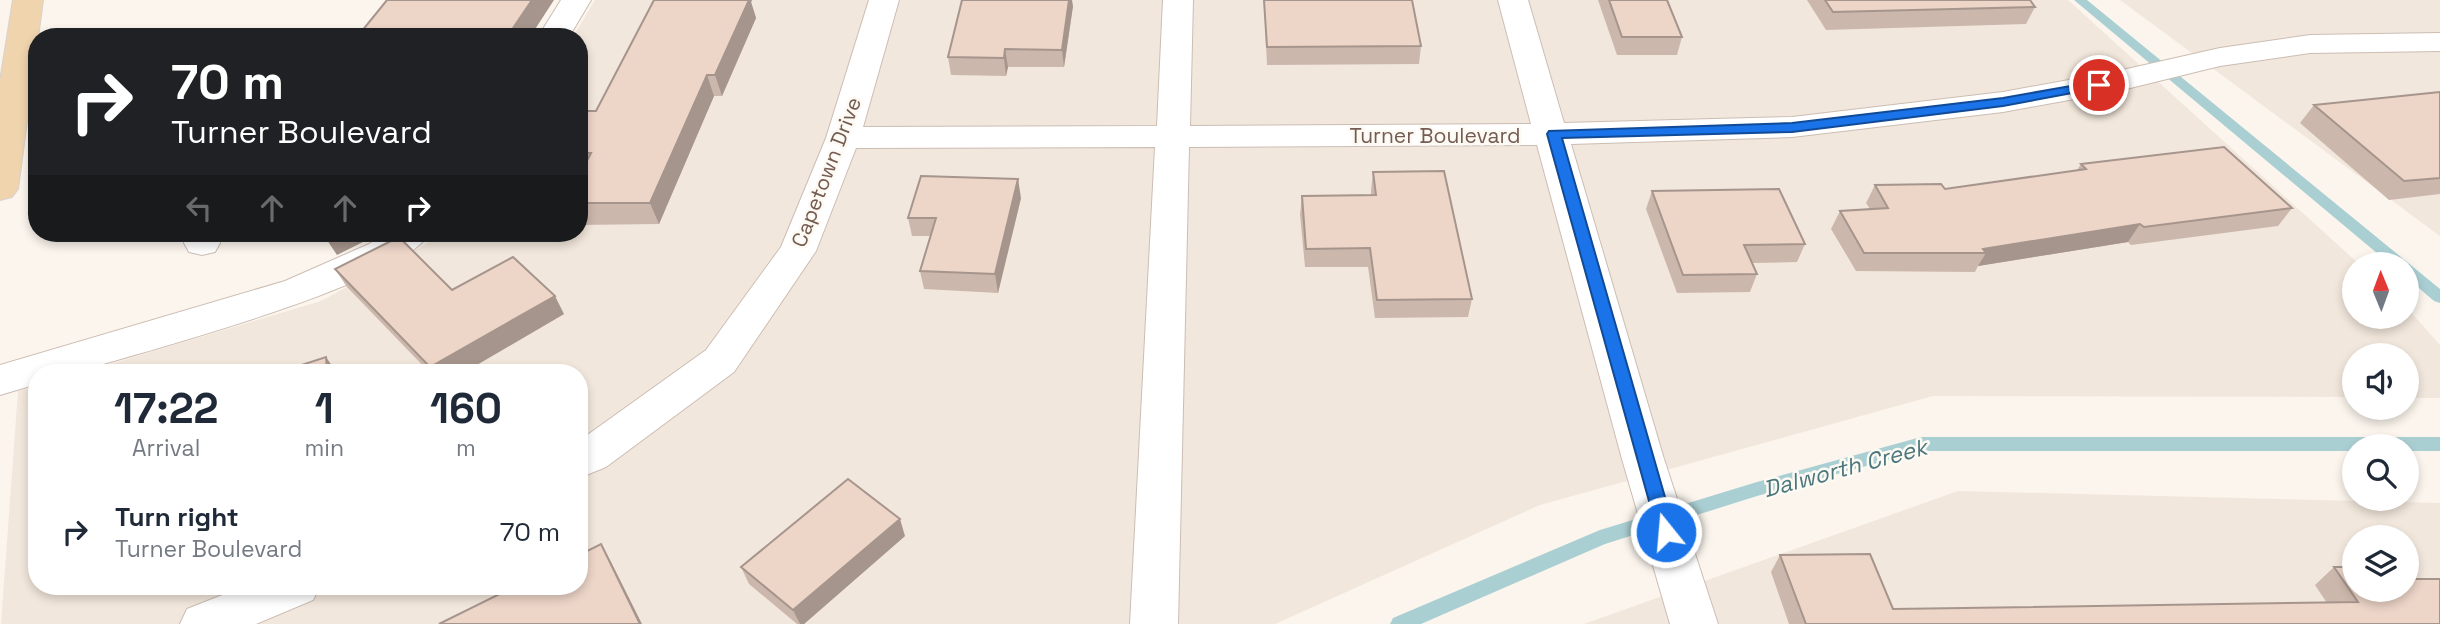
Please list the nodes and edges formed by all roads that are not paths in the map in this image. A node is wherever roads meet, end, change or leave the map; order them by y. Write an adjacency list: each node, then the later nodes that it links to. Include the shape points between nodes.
1 (28, 0): 11 (main road)
2 (576, 0): 6 (street)
3 (884, 0): 10 (street, Capetown Drive)
4 (1178, 0): 9 (street)
5 (1513, 0): 8 (street)
6 (559, 28)
7 (2440, 42): 8 (street, Turner Boulevard, via 2310,44 2220,57 2003,102 1792,127)
8 (1554, 134): 9 (street, Turner Boulevard); 18 (street, via 1643,459)
9 (1172, 136): 10 (street, Turner Boulevard); 20 (street)
10 (843, 138): 16 (street, Capetown Drive, via 798,251 720,361)
11 (0, 189)
12 (398, 242): 13 (street, via 298,290)
13 (53, 364)
14 (28, 372): 15 (street)
15 (0, 380)
16 (588, 457)
17 (275, 595): 19 (street)
18 (1691, 614)
19 (204, 624)
20 (1154, 624)

